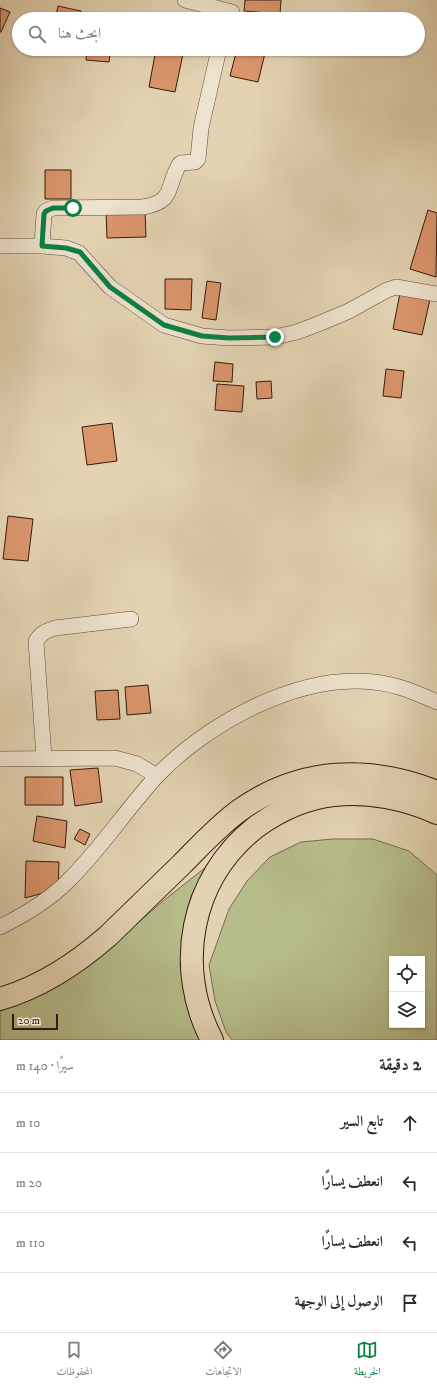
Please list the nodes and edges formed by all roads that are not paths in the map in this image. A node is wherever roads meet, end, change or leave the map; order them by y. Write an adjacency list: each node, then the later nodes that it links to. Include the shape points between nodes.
1 (185, 0): 2 (street)
2 (232, 10)
3 (217, 56): 5 (street, via 201,128 198,159 192,163 180,164 165,199 143,207 53,208 44,214)
4 (0, 246): 5 (street)
5 (42, 246): 6 (street, via 80,252 110,287 164,325 202,336 275,337 297,332 349,311 396,287)
6 (437, 294)
7 (131, 619): 10 (street, via 55,628 40,634 36,641)
8 (437, 702): 11 (street, via 409,690 374,682 337,681 302,688 264,702 225,722 190,747)
9 (0, 758): 10 (street)
10 (44, 758): 11 (street, via 115,758 137,764)
11 (157, 776): 14 (street, via 67,882 36,908)
12 (437, 792): 15 (highway, via 391,777 366,774 328,775 273,791 225,822 90,952 49,979)
13 (437, 814): 16 (highway, via 412,804 374,795 334,794 315,798 280,812 254,829 235,846 204,894 191,948 195,992)
14 (0, 928)
15 (0, 999)
16 (212, 1040)

